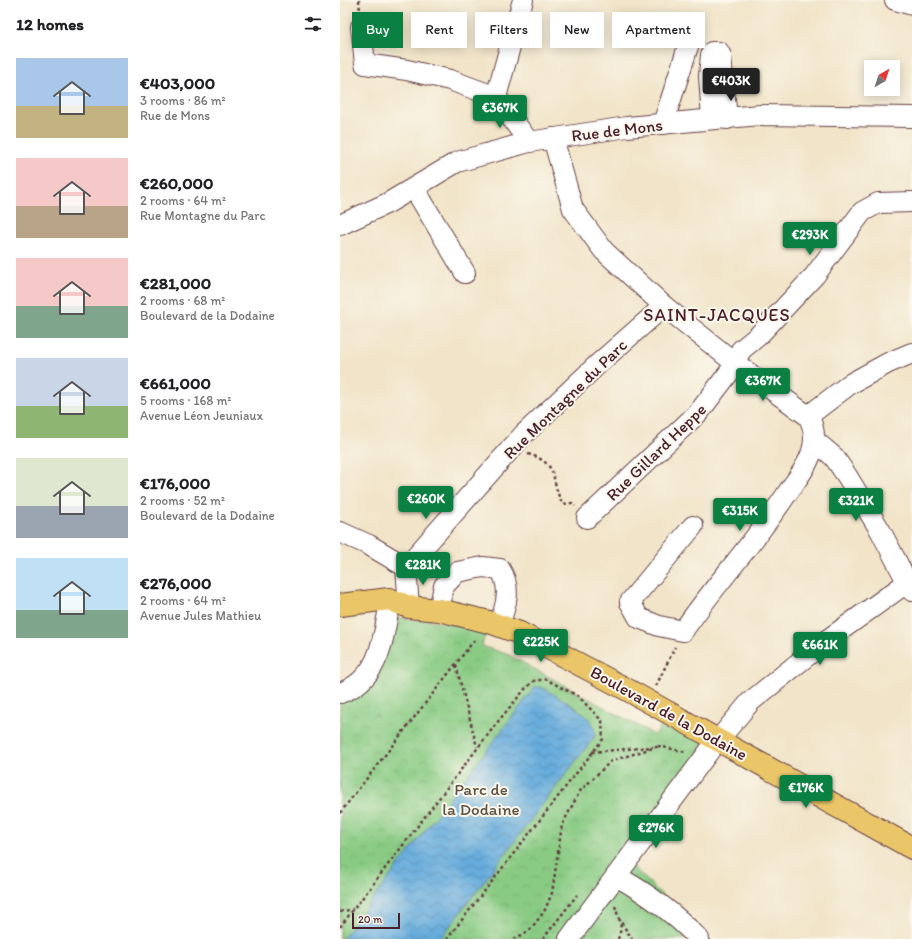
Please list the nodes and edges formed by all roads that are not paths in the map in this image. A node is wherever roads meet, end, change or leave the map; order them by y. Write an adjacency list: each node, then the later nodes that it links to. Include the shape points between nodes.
1 (895, 0): 3 (street)
2 (519, 1): 6 (street)
3 (912, 5)
4 (363, 48): 6 (street, via 365,64 450,80)
5 (688, 48): 8 (street)
6 (496, 97): 10 (street)
7 (912, 117): 8 (street, Rue de Mons, via 760,115)
8 (663, 124): 9 (street, Rue de Mons)
9 (553, 138): 10 (street, Rue de Mons); 15 (street, via 573,209 604,251)
10 (529, 142): 11 (street, Rue de Mons, via 457,162)
11 (414, 188): 13 (street, Rue de Mons); 14 (street)
12 (912, 202): 17 (street, Rue Gillard Heppe, via 878,203 862,212 815,275 758,336 741,350)
13 (340, 225)
14 (465, 273)
15 (664, 306): 17 (street); 23 (street, Rue Montagne du Parc, via 535,423)
16 (912, 353): 18 (street, via 850,384)
17 (735, 363): 18 (street); 20 (street, Rue Gillard Heppe, via 699,412)
18 (808, 416): 19 (street, via 813,425)
19 (815, 441): 21 (street, via 809,459 758,536 683,630 659,626 639,618 630,602); 24 (street, via 834,457 847,476)
20 (587, 518)
21 (693, 526)
22 (340, 532): 23 (street, via 369,545)
23 (406, 567): 26 (street)
24 (910, 584): 32 (street, via 827,640 750,702)
25 (340, 606): 26 (main road, via 389,599)
26 (409, 607): 27 (main road, Boulevard de la Dodaine); 28 (main road)
27 (439, 610): 30 (main road, Boulevard de la Dodaine); 30 (street, via 444,586 457,572 483,567 500,569 505,577 508,600)
28 (388, 613): 29 (main road, via 370,613); 31 (street, via 383,641 374,667 352,688)
29 (340, 619)
30 (494, 623): 32 (main road, Boulevard de la Dodaine, via 520,633)
31 (340, 692)
32 (718, 739): 33 (main road, Boulevard de la Dodaine); 34 (street)
33 (912, 848)
34 (611, 883): 35 (street); 36 (street, via 660,904 681,920)
35 (569, 939)
36 (699, 939)

